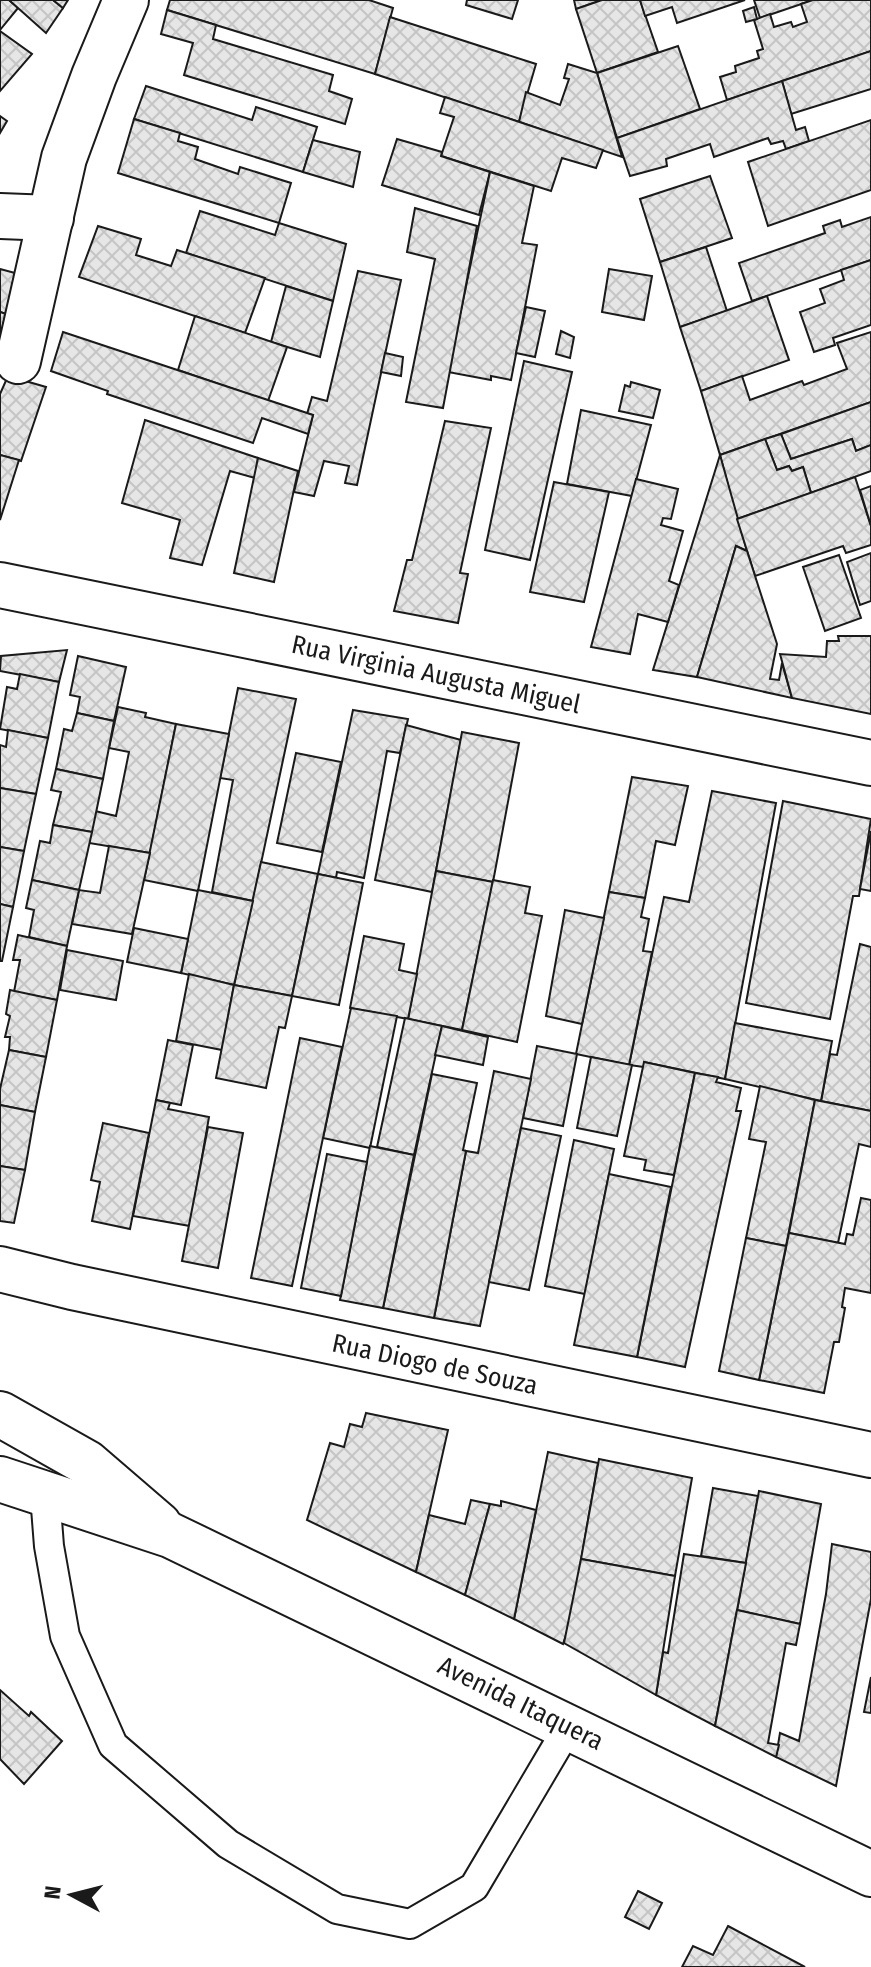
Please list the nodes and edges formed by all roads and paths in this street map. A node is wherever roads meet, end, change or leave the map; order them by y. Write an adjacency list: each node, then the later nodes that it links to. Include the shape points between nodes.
1 (126, 0): 3 (street, via 64,158)
2 (0, 216): 3 (street)
3 (51, 218): 4 (street)
4 (18, 361)
5 (0, 585): 6 (street, Rua Virginia Augusta Miguel)
6 (871, 763)
7 (0, 1269): 9 (street, Rua Diogo de Souza)
8 (0, 1414): 12 (street, Avenida Itaquera, via 87,1463)
9 (871, 1455)
10 (0, 1479): 11 (street, Avenida Itaquera)
11 (45, 1495): 12 (street, Avenida Itaquera); 13 (lane, via 65,1636 113,1745 228,1844 337,1909 410,1924 474,1887)
12 (170, 1535): 13 (street, Avenida Itaquera)
13 (569, 1726): 14 (street, Avenida Itaquera)
14 (871, 1874)

